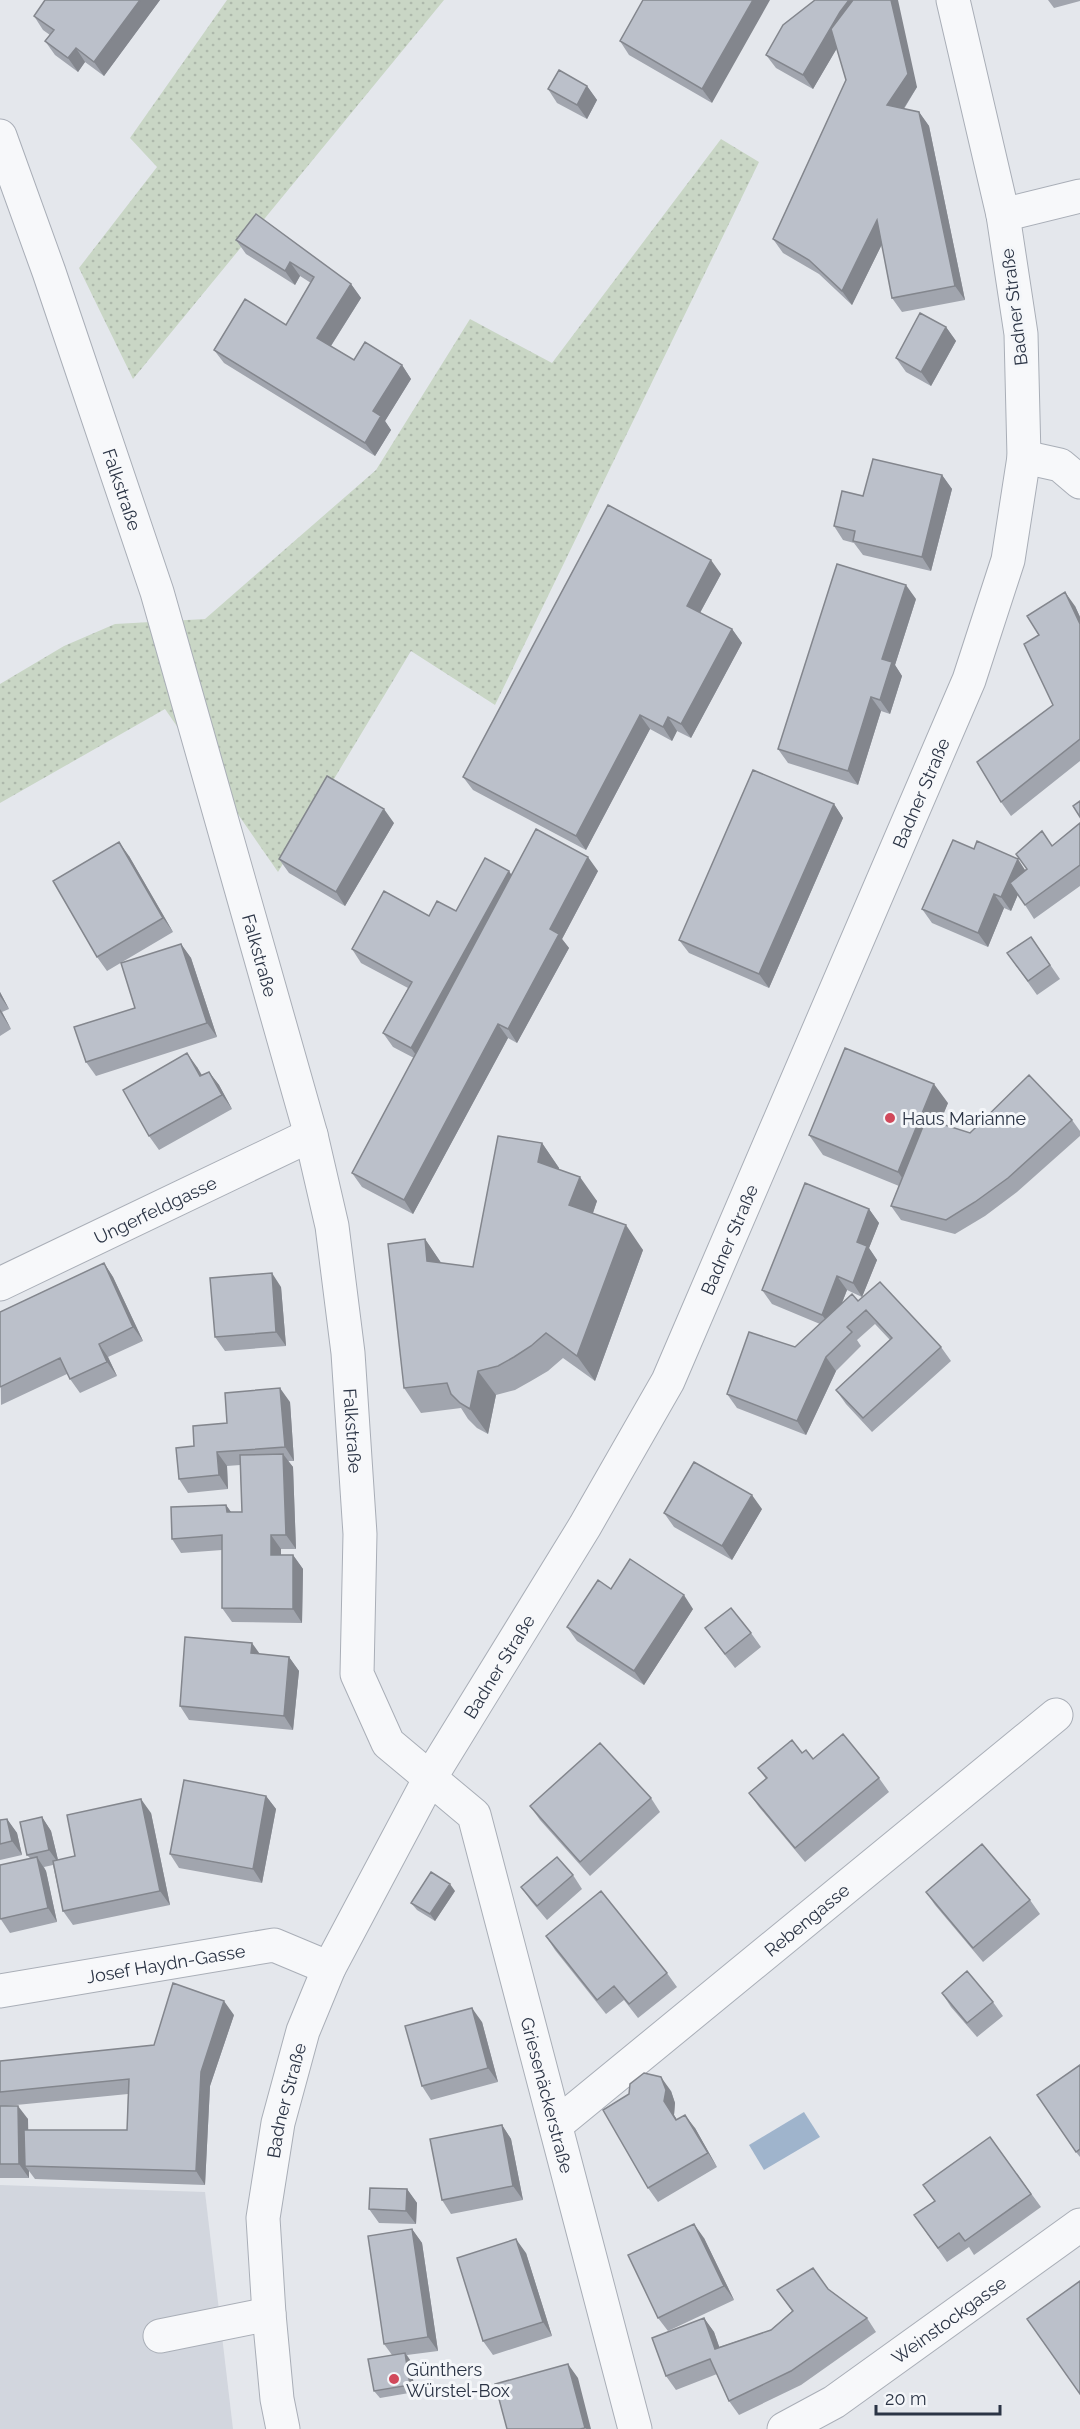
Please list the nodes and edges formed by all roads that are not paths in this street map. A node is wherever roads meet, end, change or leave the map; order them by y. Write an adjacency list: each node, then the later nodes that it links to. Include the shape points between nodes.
1 (953, 0): 4 (street, Badner Straße)
2 (2, 144): 7 (street, Falkstraße, via 157,592)
3 (1080, 196): 4 (street)
4 (1003, 215): 5 (street, Badner Straße, via 1021,334)
5 (1024, 458): 6 (street, via 1060,465); 10 (street, Badner Straße, via 1008,560 969,680 668,1382 585,1526)
6 (1080, 482)
7 (311, 1136): 8 (street, Ungerfeldgasse); 10 (street, Falkstraße, via 332,1226 348,1353 360,1534 357,1674 388,1743)
8 (0, 1284)
9 (1056, 1715): 13 (street, Rebengasse)
10 (430, 1778): 11 (street, Badner Straße); 13 (street, Griesenäckerstraße, via 474,1815)
11 (329, 1968): 12 (street, Josef Haydn-Gasse, via 274,1945); 15 (street, Badner Straße, via 303,2031 278,2123 263,2218)
12 (0, 1991)
13 (556, 2125): 18 (street, Griesenäckerstraße)
14 (1080, 2225): 19 (street, Weinstockgasse, via 834,2402)
15 (269, 2314): 16 (street); 17 (street, Badner Straße)
16 (160, 2336)
17 (283, 2429)
18 (635, 2429)
19 (784, 2429)

